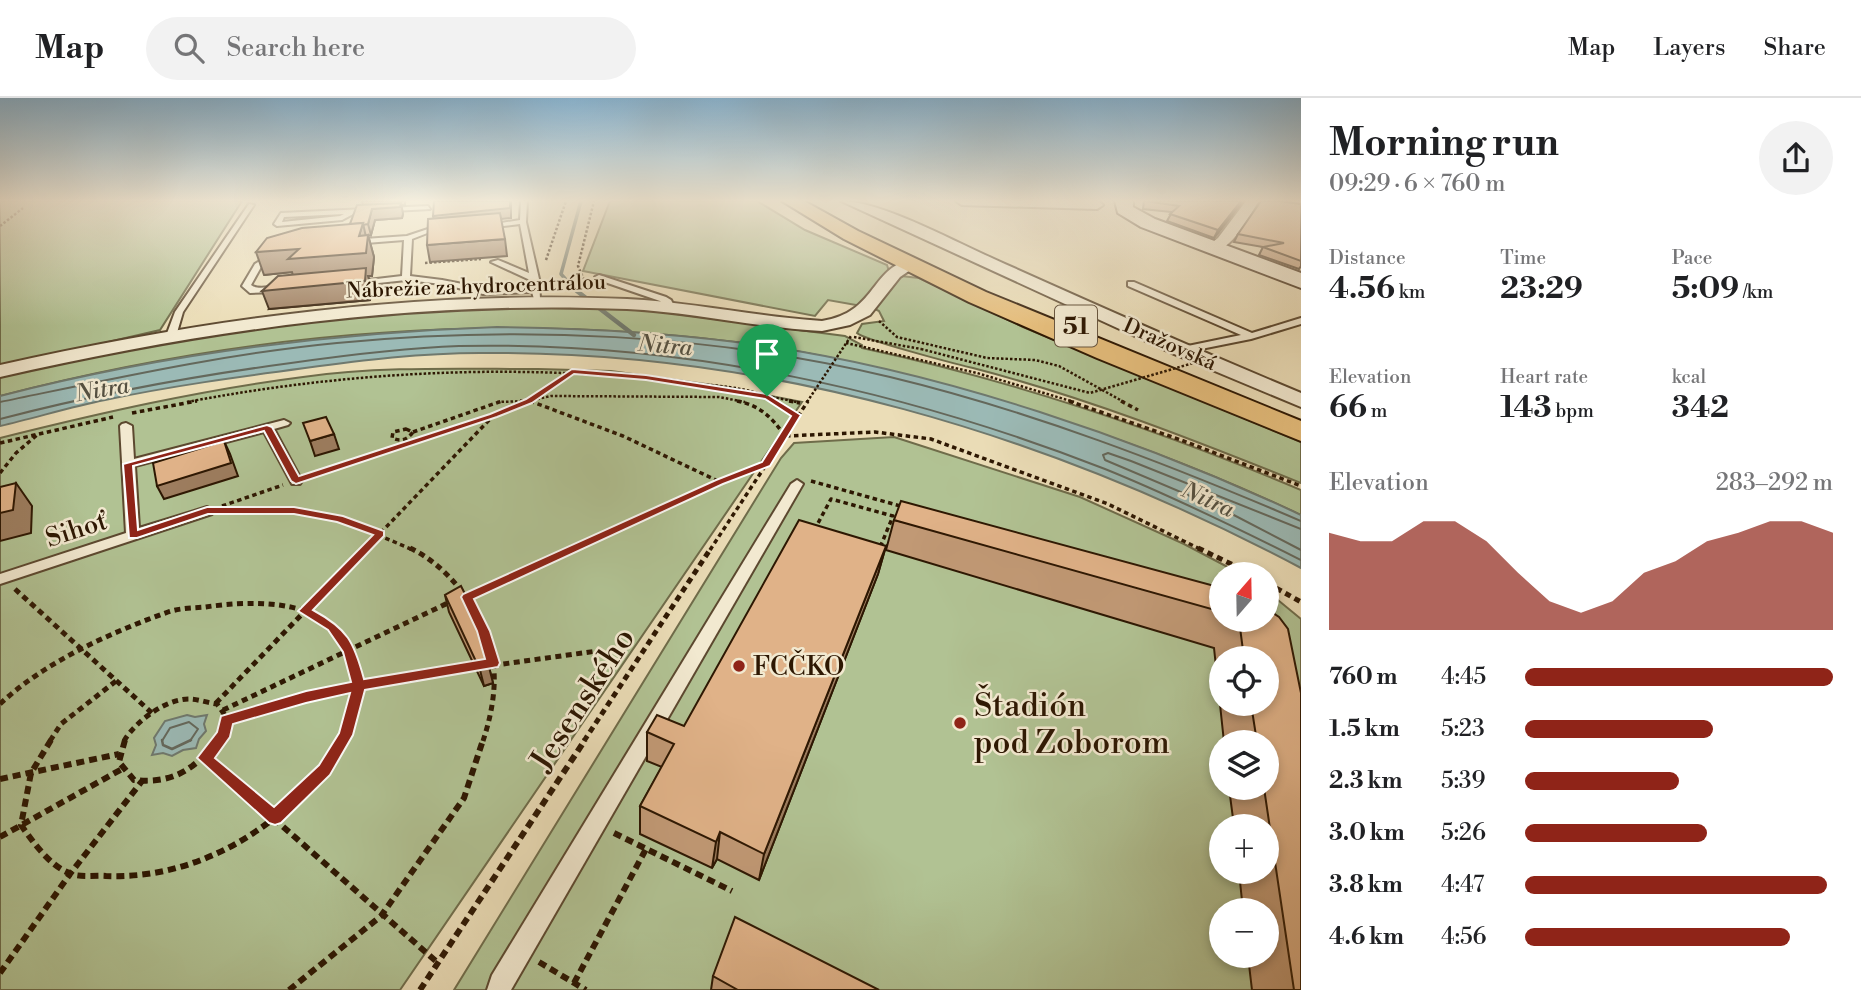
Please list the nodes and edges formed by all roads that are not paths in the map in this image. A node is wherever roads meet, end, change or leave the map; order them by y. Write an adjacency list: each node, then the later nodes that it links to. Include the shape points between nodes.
1 (226, 243): 23 (lane, via 179,312)
2 (408, 243): 14 (lane)
3 (527, 243): 15 (lane)
4 (858, 243): 12 (main road, 51)
5 (890, 243): 28 (main road, 51, via 1039,311)
6 (946, 243): 25 (street, Dražovská)
7 (1201, 243): 9 (street)
8 (1220, 243): 9 (street)
9 (1212, 248): 16 (street)
10 (285, 251): 19 (lane, via 258,266 246,286 253,291)
11 (495, 262): 15 (lane)
12 (901, 269): 21 (street, Nábrežie za hydrocentrálou, via 866,310 837,324); 32 (main road, 51)
13 (599, 277): 21 (lane, via 663,299)
14 (406, 278): 18 (lane); 20 (lane)
15 (535, 279): 20 (lane)
16 (1301, 281)
17 (1131, 284): 24 (lane)
18 (341, 285)
19 (290, 289)
20 (537, 296): 21 (street, Nábrežie za hydrocentrálou, via 564,304); 23 (street, Nábrežie za hydrocentrálou, via 363,311)
21 (671, 308)
22 (1301, 321): 24 (lane)
23 (171, 336): 26 (street, Nábrežie za hydrocentrálou)
24 (1251, 336): 25 (lane)
25 (1181, 350): 27 (street, Dražovská)
26 (0, 371)
27 (1301, 401)
28 (1301, 418)
29 (124, 419): 33 (lane)
30 (284, 423): 31 (lane)
31 (267, 427): 33 (lane); 34 (lane)
32 (1301, 432)
33 (128, 464): 37 (lane)
34 (296, 481)
35 (799, 481): 39 (lane, via 499,983)
36 (207, 511): 37 (lane, Sihoť)
37 (133, 536): 38 (lane, Sihoť)
38 (1, 579)
39 (499, 990)

